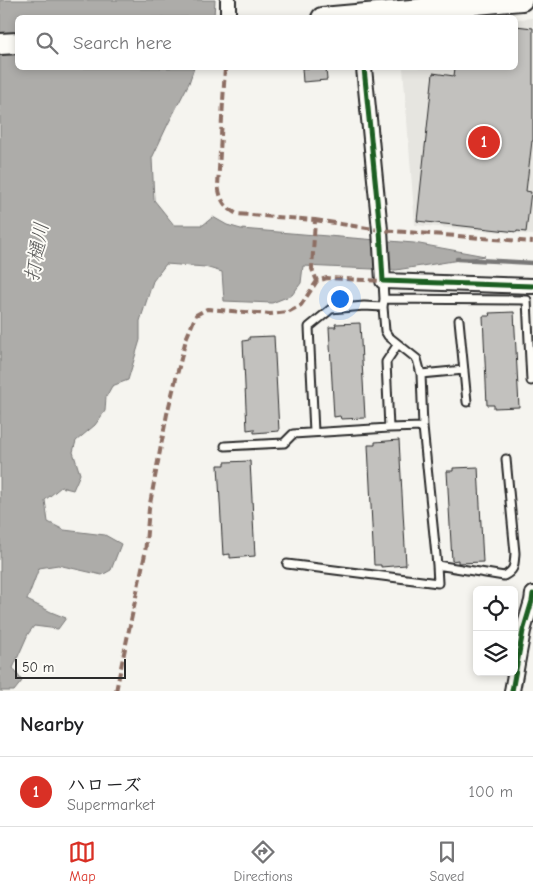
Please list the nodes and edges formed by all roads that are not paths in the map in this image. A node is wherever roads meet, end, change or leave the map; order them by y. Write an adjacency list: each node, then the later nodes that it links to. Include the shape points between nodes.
1 (228, 0): 3 (street)
2 (522, 0): 4 (main road)
3 (228, 15)
4 (369, 15)
5 (15, 43): 6 (main road)
6 (0, 44)
7 (364, 70): 8 (street)
8 (383, 277): 9 (street); 10 (lane)
9 (533, 286)
10 (384, 299): 11 (lane); 16 (lane, via 527,300)
11 (383, 307): 13 (lane, via 388,336); 20 (lane, via 330,309 309,327)
12 (459, 320): 14 (lane)
13 (398, 344): 15 (lane, via 417,359); 19 (lane, via 386,362)
14 (464, 370): 15 (lane); 17 (lane)
15 (421, 374): 18 (lane)
16 (531, 381)
17 (467, 402)
18 (423, 427): 19 (lane); 24 (lane)
19 (389, 428): 20 (lane)
20 (314, 432): 21 (lane, via 293,434 284,443)
21 (225, 446)
22 (506, 459): 24 (lane, via 514,566 504,576)
23 (287, 564): 24 (lane, via 438,582)
24 (437, 565)
25 (533, 599): 26 (street, via 522,631)
26 (512, 691)

